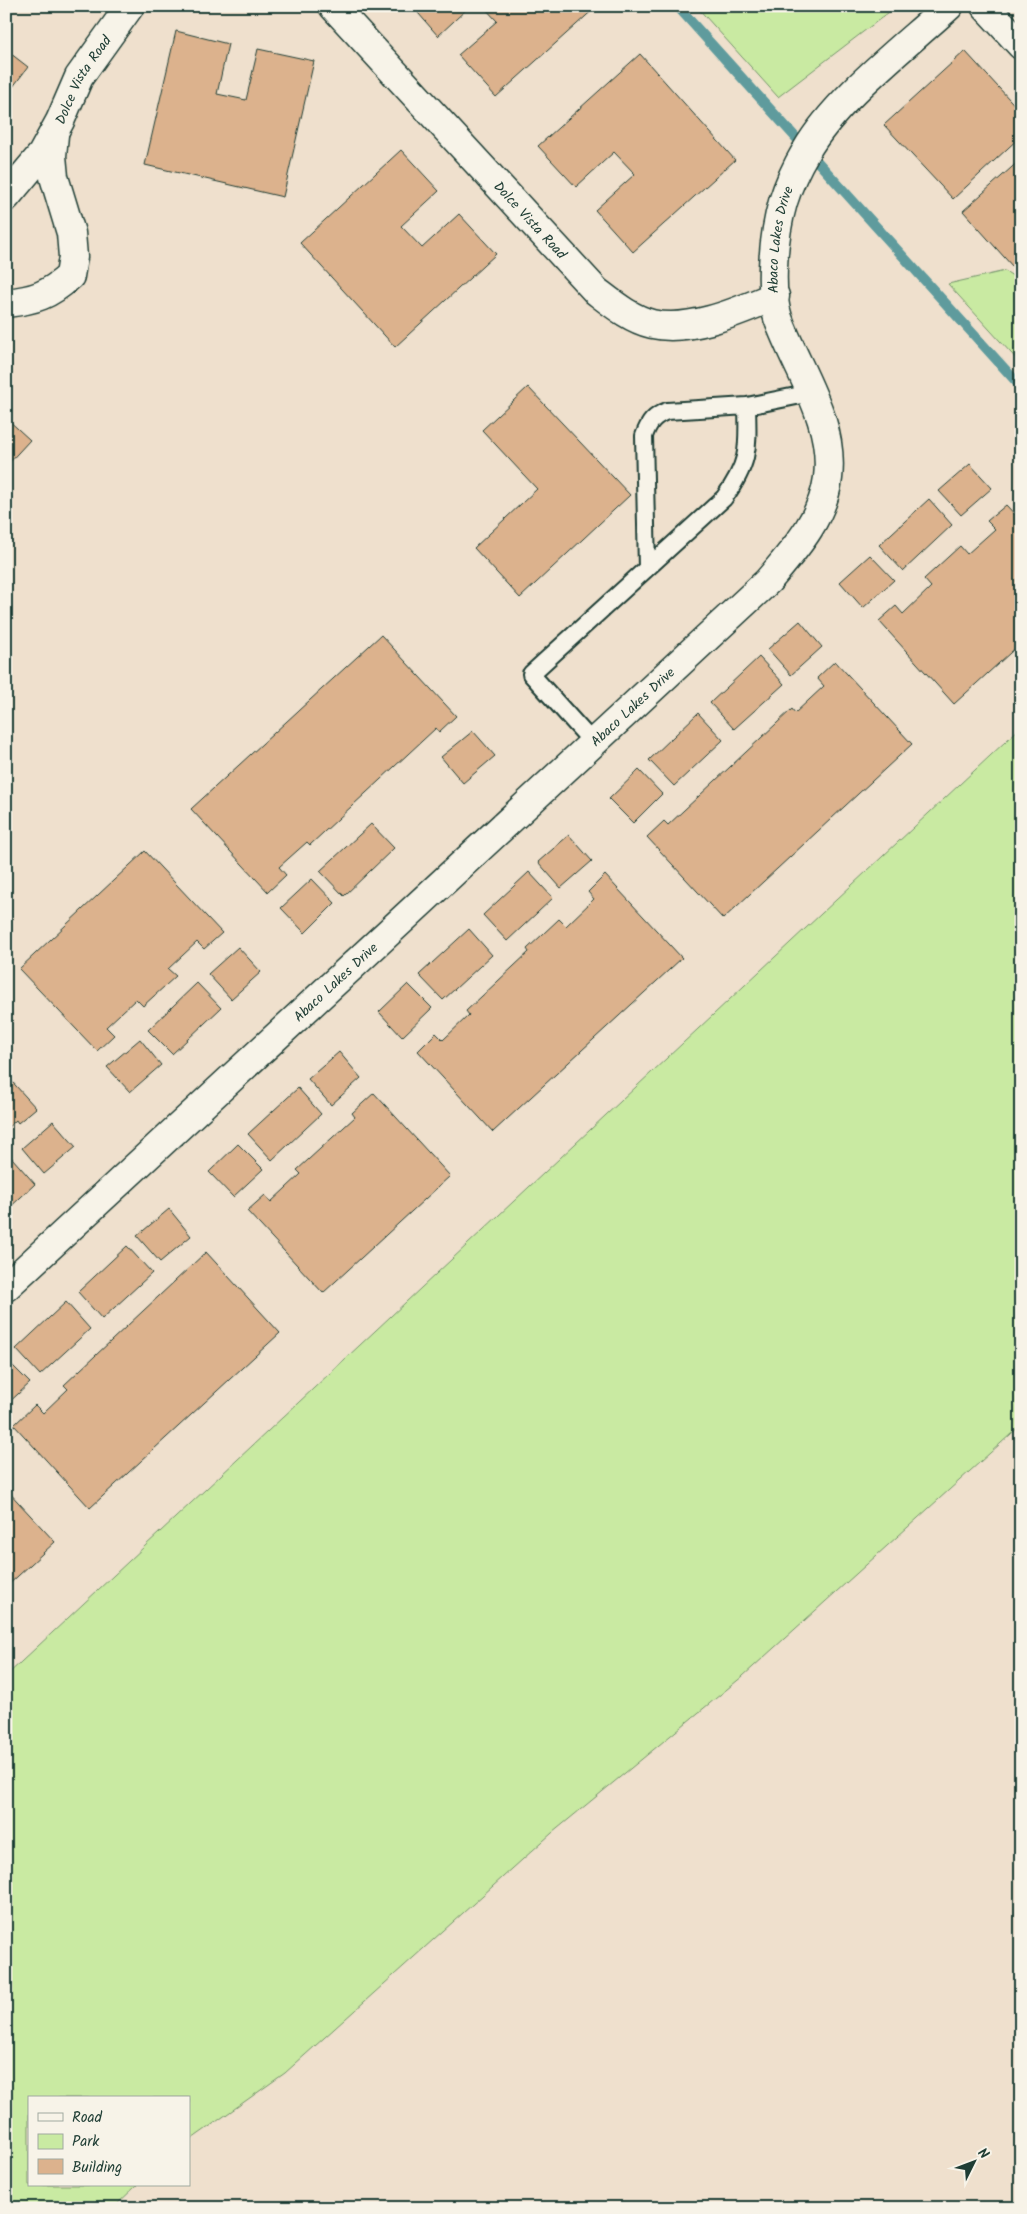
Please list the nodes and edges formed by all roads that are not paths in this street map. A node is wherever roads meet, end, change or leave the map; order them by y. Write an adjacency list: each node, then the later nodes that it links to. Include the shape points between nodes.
1 (130, 6): 6 (street, Dolce Vista Road, via 79,78)
2 (333, 6): 8 (street, Dolce Vista Road, via 596,291 623,312 653,324 678,325 706,321)
3 (948, 6): 8 (street, Abaco Lakes Drive, via 843,103 805,152 783,202 775,249)
4 (985, 6): 5 (street)
5 (1021, 45)
6 (55, 131): 7 (street, Dolce Vista Road, via 42,154); 9 (street, Dolce Vista Road, via 54,177 72,233 70,276 39,298)
7 (6, 197)
8 (775, 296): 10 (street, Abaco Lakes Drive, via 778,317)
9 (6, 304)
10 (811, 393): 11 (lane); 13 (street, Abaco Lakes Drive, via 829,446 828,479 816,516 795,549 768,581)
11 (747, 406): 12 (lane, via 748,447 740,476 724,498); 12 (lane, via 667,411 657,414 648,424 644,436)
12 (646, 568): 13 (lane, via 531,674)
13 (593, 743): 14 (street, Abaco Lakes Drive)
14 (6, 1287)

